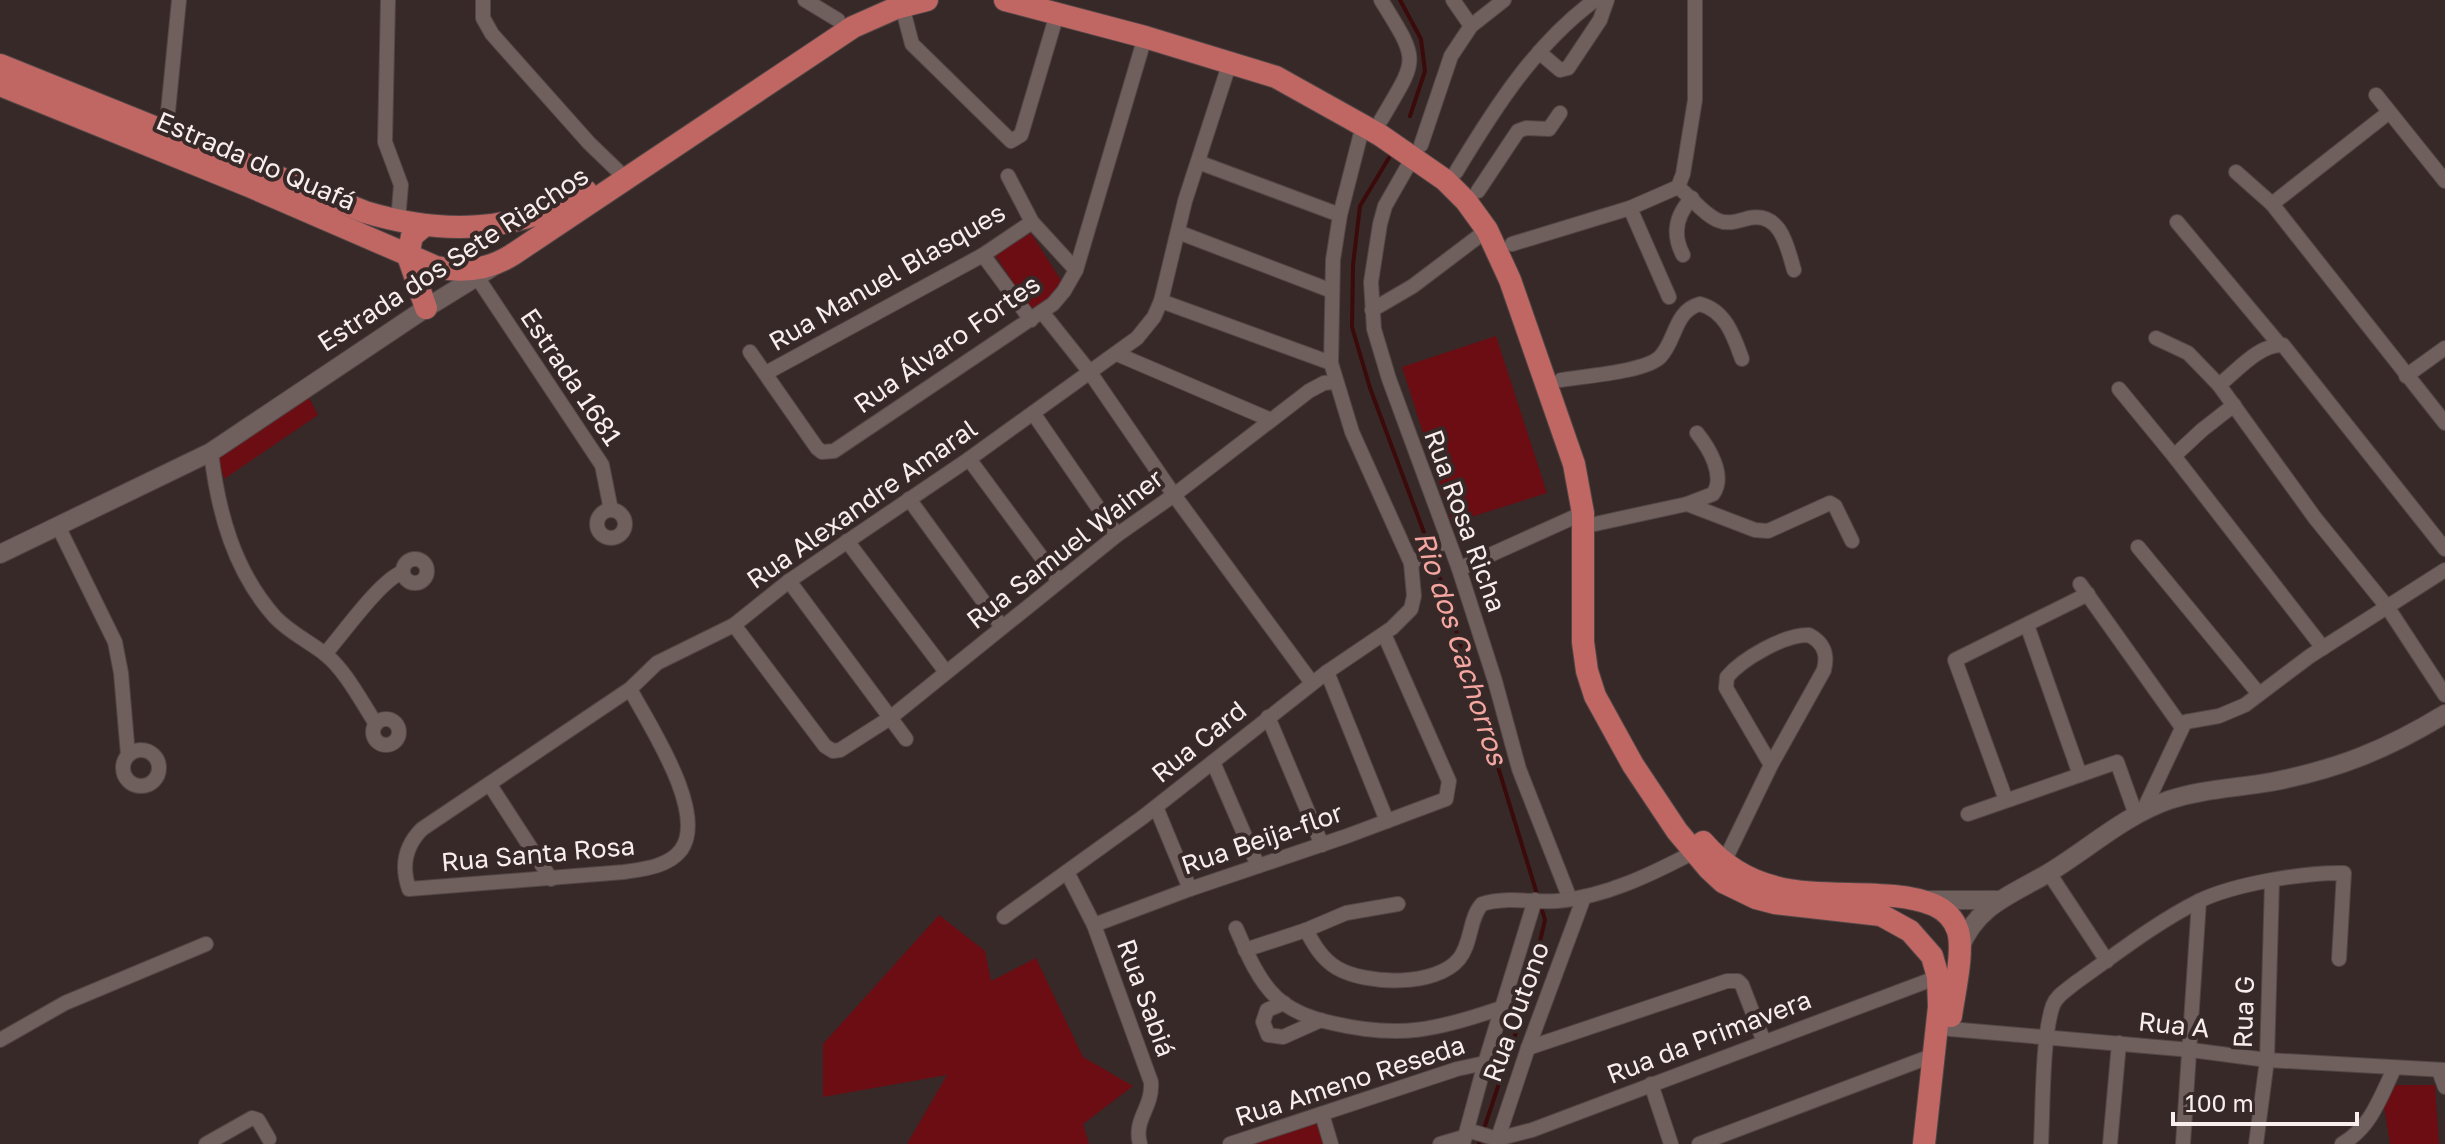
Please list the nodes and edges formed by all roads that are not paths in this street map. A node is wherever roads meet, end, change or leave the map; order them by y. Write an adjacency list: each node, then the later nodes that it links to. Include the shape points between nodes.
1 (179, 0): 25 (street)
2 (388, 0): 39 (street, via 385,131 388,156 401,185)
3 (483, 0): 28 (street, via 483,18 492,34)
4 (805, 0): 15 (street)
5 (927, 0): 13 (main road, Estrada dos Sete Riachos)
6 (1005, 0): 14 (main road)
7 (1381, 0): 26 (street, via 1407,41 1410,64)
8 (1453, 0): 16 (street)
9 (1504, 0): 16 (street)
10 (1595, 0): 18 (street)
11 (1607, 0): 18 (street, via 1568,68 1560,70)
12 (1695, 0): 33 (street, via 1695,100)
13 (892, 3): 14 (street, via 912,44 1011,141 1021,135); 15 (main road, Estrada dos Sete Riachos); 50 (main road, Estrada dos Sete Riachos)
14 (1058, 7): 17 (main road); 26 (main road, via 1290,70 1314,80)
15 (838, 20): 28 (main road, Estrada dos Sete Riachos)
16 (1471, 26): 26 (street)
17 (1145, 37): 19 (main road); 51 (street, Rua Álvaro Fortes)
18 (1539, 52): 29 (street)
19 (1230, 62): 26 (main road, via 1294,85); 27 (street, Rua Alexandre Amaral)
20 (0, 65): 25 (main road, Estrada do Quafá)
21 (0, 85): 49 (main road, Estrada do Quafá)
22 (2376, 95): 24 (street)
23 (1560, 113): 34 (street, via 1549,129 1518,131)
24 (2388, 113): 32 (street); 36 (street)
25 (166, 132): 39 (main road, Estrada do Quafá)
26 (1393, 136): 29 (main road); 38 (street); 44 (main road, via 1445,180); 57 (street, Rua Rosa Richa, via 1390,196 1371,282)
27 (1198, 162): 38 (street); 45 (street, Rua Alexandre Amaral)
28 (618, 171): 42 (main road, Estrada dos Sete Riachos, via 567,202)
29 (1456, 172): 34 (main road)
30 (2236, 172): 36 (street)
31 (1008, 176): 40 (street)
32 (2445, 181)
33 (1678, 187): 35 (street); 37 (street)
34 (1478, 191): 46 (main road)
35 (1692, 198): 48 (street, via 1676,226); 52 (street, via 1725,222 1770,220 1781,232)
36 (2272, 204): 68 (street)
37 (1630, 208): 46 (street); 54 (street)
38 (1340, 215): 53 (street)
39 (398, 221): 43 (main road, Estrada do Quafá)
40 (1032, 222): 47 (street, Rua Manuel Blasques); 51 (street)
41 (2177, 222): 60 (street)
42 (505, 223): 43 (main road, Estrada dos Sete Riachos); 50 (main road, via 513,238)
43 (425, 225): 49 (main road, via 412,236)
44 (1487, 230): 57 (street); 85 (main road, via 1566,437)
45 (1178, 232): 53 (street); 55 (street, Rua Alexandre Amaral)
46 (1512, 244): 69 (main road)
47 (983, 255): 58 (street); 67 (street, Rua Manuel Blasques)
48 (1683, 255)
49 (408, 256): 50 (main road, Estrada do Quafá, via 446,269); 56 (main road)
50 (494, 266): 56 (street, Estrada dos Sete Riachos); 84 (street, Estrada 1681, via 602,465)
51 (1076, 270): 58 (street, Rua Álvaro Fortes, via 1064,291)
52 (1794, 270)
53 (1332, 291): 65 (street)
54 (1669, 297)
55 (1161, 301): 63 (street, Rua Alexandre Amaral, via 1146,328); 65 (street)
56 (426, 308): 78 (street, Estrada dos Sete Riachos)
57 (1372, 310): 90 (street, Rua Rosa Richa)
58 (1036, 316): 66 (street); 67 (street, Rua Álvaro Fortes, via 834,451 817,448)
59 (2156, 338): 71 (street, via 2188,353)
60 (2279, 344): 71 (street, via 2260,352); 92 (street, via 2288,348)
61 (2445, 348): 68 (street)
62 (750, 352): 67 (street)
63 (1117, 354): 66 (street, Rua Alexandre Amaral); 75 (street)
64 (1742, 359): 69 (street, via 1724,320 1700,304 1678,321 1653,362)
65 (1331, 363): 70 (street)
66 (1089, 371): 74 (street, Rua Alexandre Amaral); 81 (street)
67 (766, 373)
68 (2406, 376): 76 (street)
69 (1561, 380): 85 (main road, via 1593,491)
70 (1335, 382): 75 (street, Rua Samuel Wainer, via 1317,386); 94 (street, via 1352,432)
71 (2219, 385): 73 (street)
72 (2119, 389): 79 (street)
73 (2234, 405): 79 (street); 100 (street)
74 (1033, 413): 80 (street, Rua Alexandre Amaral); 87 (street)
75 (1271, 420): 81 (street, Rua Samuel Wainer)
76 (2445, 423)
77 (1697, 433): 83 (street, via 1711,455 1718,484 1713,494)
78 (211, 452): 86 (street, Estrada dos Sete Riachos); 106 (street, via 236,559 277,620)
79 (2174, 456): 105 (street)
80 (969, 459): 82 (street, Rua Alexandre Amaral); 99 (street)
81 (1174, 495): 87 (street, Rua Samuel Wainer); 109 (street)
82 (909, 499): 88 (street, Rua Alexandre Amaral); 103 (street)
83 (1687, 504): 85 (street); 89 (street, via 1761,532 1830,503)
84 (611, 510)
85 (1589, 518): 95 (street); 130 (main road, via 1582,608 1587,671 1633,765); 131 (main road, via 1602,675 1631,735 1674,803)
86 (58, 526): 93 (street, Estrada dos Sete Riachos); 119 (street, via 115,642)
87 (1117, 535): 99 (street, Rua Samuel Wainer)
88 (847, 541): 98 (street, Rua Alexandre Amaral); 107 (street)
89 (1852, 541)
90 (1442, 543): 94 (street); 95 (street, Rua Rosa Richa)
91 (2138, 547): 111 (street)
92 (2445, 549)
93 (0, 554)
94 (1414, 561): 104 (street, Rua Card, via 1414,596 1407,614)
95 (1459, 569): 139 (street, Rua Rosa Richa)
96 (2445, 570): 100 (street)
97 (403, 572): 106 (street, via 379,591)
98 (789, 581): 101 (street, Rua Alexandre Amaral); 115 (street)
99 (1059, 581): 103 (street, Rua Samuel Wainer)
100 (2388, 608): 105 (street); 112 (street)
101 (734, 625): 110 (street, Rua Alexandre Amaral, via 657,663); 115 (street, Rua Samuel Wainer, via 833,751)
102 (2027, 625): 117 (street, via 2084,589); 122 (street); 124 (street, via 1955,660)
103 (1002, 627): 107 (street, Rua Samuel Wainer)
104 (1384, 634): 108 (street, Rua Card); 128 (street, Rua Beija-flor, via 1449,781 1446,799)
105 (2323, 648): 111 (street)
106 (325, 654): 116 (street)
107 (946, 672): 115 (street, Rua Samuel Wainer)
108 (1327, 672): 109 (street, Rua Card); 128 (street)
109 (1312, 683): 114 (street, Rua Card)
110 (630, 689): 123 (street, Rua Alexandre Amaral); 135 (street, Rua Santa Rosa, via 685,794 689,815 681,850 652,868)
111 (2259, 694): 117 (street, via 2232,712)
112 (2445, 695)
113 (2445, 714): 126 (street, via 2355,761 2194,794)
114 (1268, 717): 120 (street, Rua Card); 129 (street)
115 (890, 718): 118 (street)
116 (376, 724)
117 (2181, 726): 126 (street)
118 (906, 739)
119 (128, 755)
120 (1213, 762): 125 (street, Rua Card); 132 (street)
121 (1771, 765): 121 (street, via 1824,670 1823,646 1809,635 1790,637 1730,673 1726,688); 131 (street)
122 (2080, 775): 124 (street); 126 (street, via 2117,762)
123 (490, 785): 135 (street); 137 (street, Rua Alexandre Amaral, via 413,838 406,854)
124 (2006, 800): 127 (street)
125 (1156, 807): 133 (street, Rua Card); 138 (street)
126 (2140, 813): 134 (street)
127 (1968, 814)
128 (1387, 821): 129 (street, Rua Beija-flor)
129 (1322, 845): 132 (street, Rua Beija-flor)
130 (1694, 852): 139 (street, via 1643,877); 146 (main road, via 1723,882 1756,898 1869,913)
131 (1724, 862): 140 (main road, via 1758,883 1796,892)
132 (1258, 866): 138 (street, Rua Beija-flor)
133 (1067, 872): 144 (street, Rua Card); 145 (street, Rua Sabiá)
134 (2049, 873): 141 (street); 153 (street)
135 (551, 879): 137 (street, Rua Santa Rosa)
136 (2272, 882): 142 (street); 152 (street, via 2344,873); 166 (street, Rua G)
137 (409, 889)
138 (1190, 889): 145 (street, Rua Beija-flor)
139 (1557, 900): 148 (street, via 1482,904 1457,961 1443,973 1414,980 1336,967); 156 (street); 163 (street, Rua Outono)
140 (1919, 900): 141 (street); 146 (main road); 151 (main road, via 1948,914 1958,930)
141 (2000, 900): 151 (street, via 1976,919)
142 (2199, 901): 153 (street); 164 (street)
143 (1398, 904): 148 (street, via 1346,913)
144 (1004, 917)
145 (1094, 925): 177 (street, Rua Sabiá, via 1151,1082 1151,1101 1137,1131)
146 (1902, 925): 154 (main road)
147 (1236, 928): 150 (street)
148 (1306, 930): 150 (street)
149 (206, 944): 160 (street, via 65,1003)
150 (1245, 950): 155 (street)
151 (1959, 950): 154 (main road); 158 (main road)
152 (2339, 959)
153 (2107, 961): 159 (street, via 2060,995 2053,1005)
154 (1935, 966): 161 (street, Rua da Primavera); 165 (main road, via 1939,1007)
155 (1284, 1003): 157 (street); 157 (street, via 1267,1010 1263,1022 1268,1035 1283,1037)
156 (1501, 1008): 157 (street, via 1421,1031 1373,1031); 167 (street)
157 (1321, 1020)
158 (1950, 1029): 159 (street, Rua A); 184 (main road)
159 (2048, 1038): 162 (street, Rua A); 185 (street)
160 (0, 1040)
161 (1764, 1042): 163 (street, via 1742,985 1723,981); 170 (street, Rua da Primavera)
162 (2119, 1043): 164 (street, Rua A); 186 (street)
163 (1528, 1048): 175 (street, Rua Outono)
164 (2191, 1050): 166 (street, Rua A); 187 (street)
165 (1934, 1055): 182 (street); 183 (main road)
166 (2267, 1060): 168 (street, Rua A); 188 (street, Rua G)
167 (1485, 1063): 172 (street, Rua Ameno Reseda); 173 (street)
168 (2394, 1069): 169 (street, Rua A); 189 (street, via 2365,1126)
169 (2442, 1071): 171 (street)
170 (1651, 1084): 175 (street, Rua da Primavera); 181 (street)
171 (2445, 1087)
172 (1322, 1114): 178 (street, Rua Ameno Reseda); 179 (street)
173 (1467, 1136): 175 (street); 180 (street)
174 (269, 1139): 176 (street, via 258,1120 246,1119)
175 (1495, 1140)
176 (206, 1144)
177 (1140, 1144)
178 (1231, 1144)
179 (1331, 1144)
180 (1440, 1144)
181 (1671, 1144)
182 (1699, 1144)
183 (1924, 1144)
184 (1937, 1144)
185 (2041, 1144)
186 (2110, 1144)
187 (2183, 1144)
188 (2256, 1144)
189 (2342, 1144)

